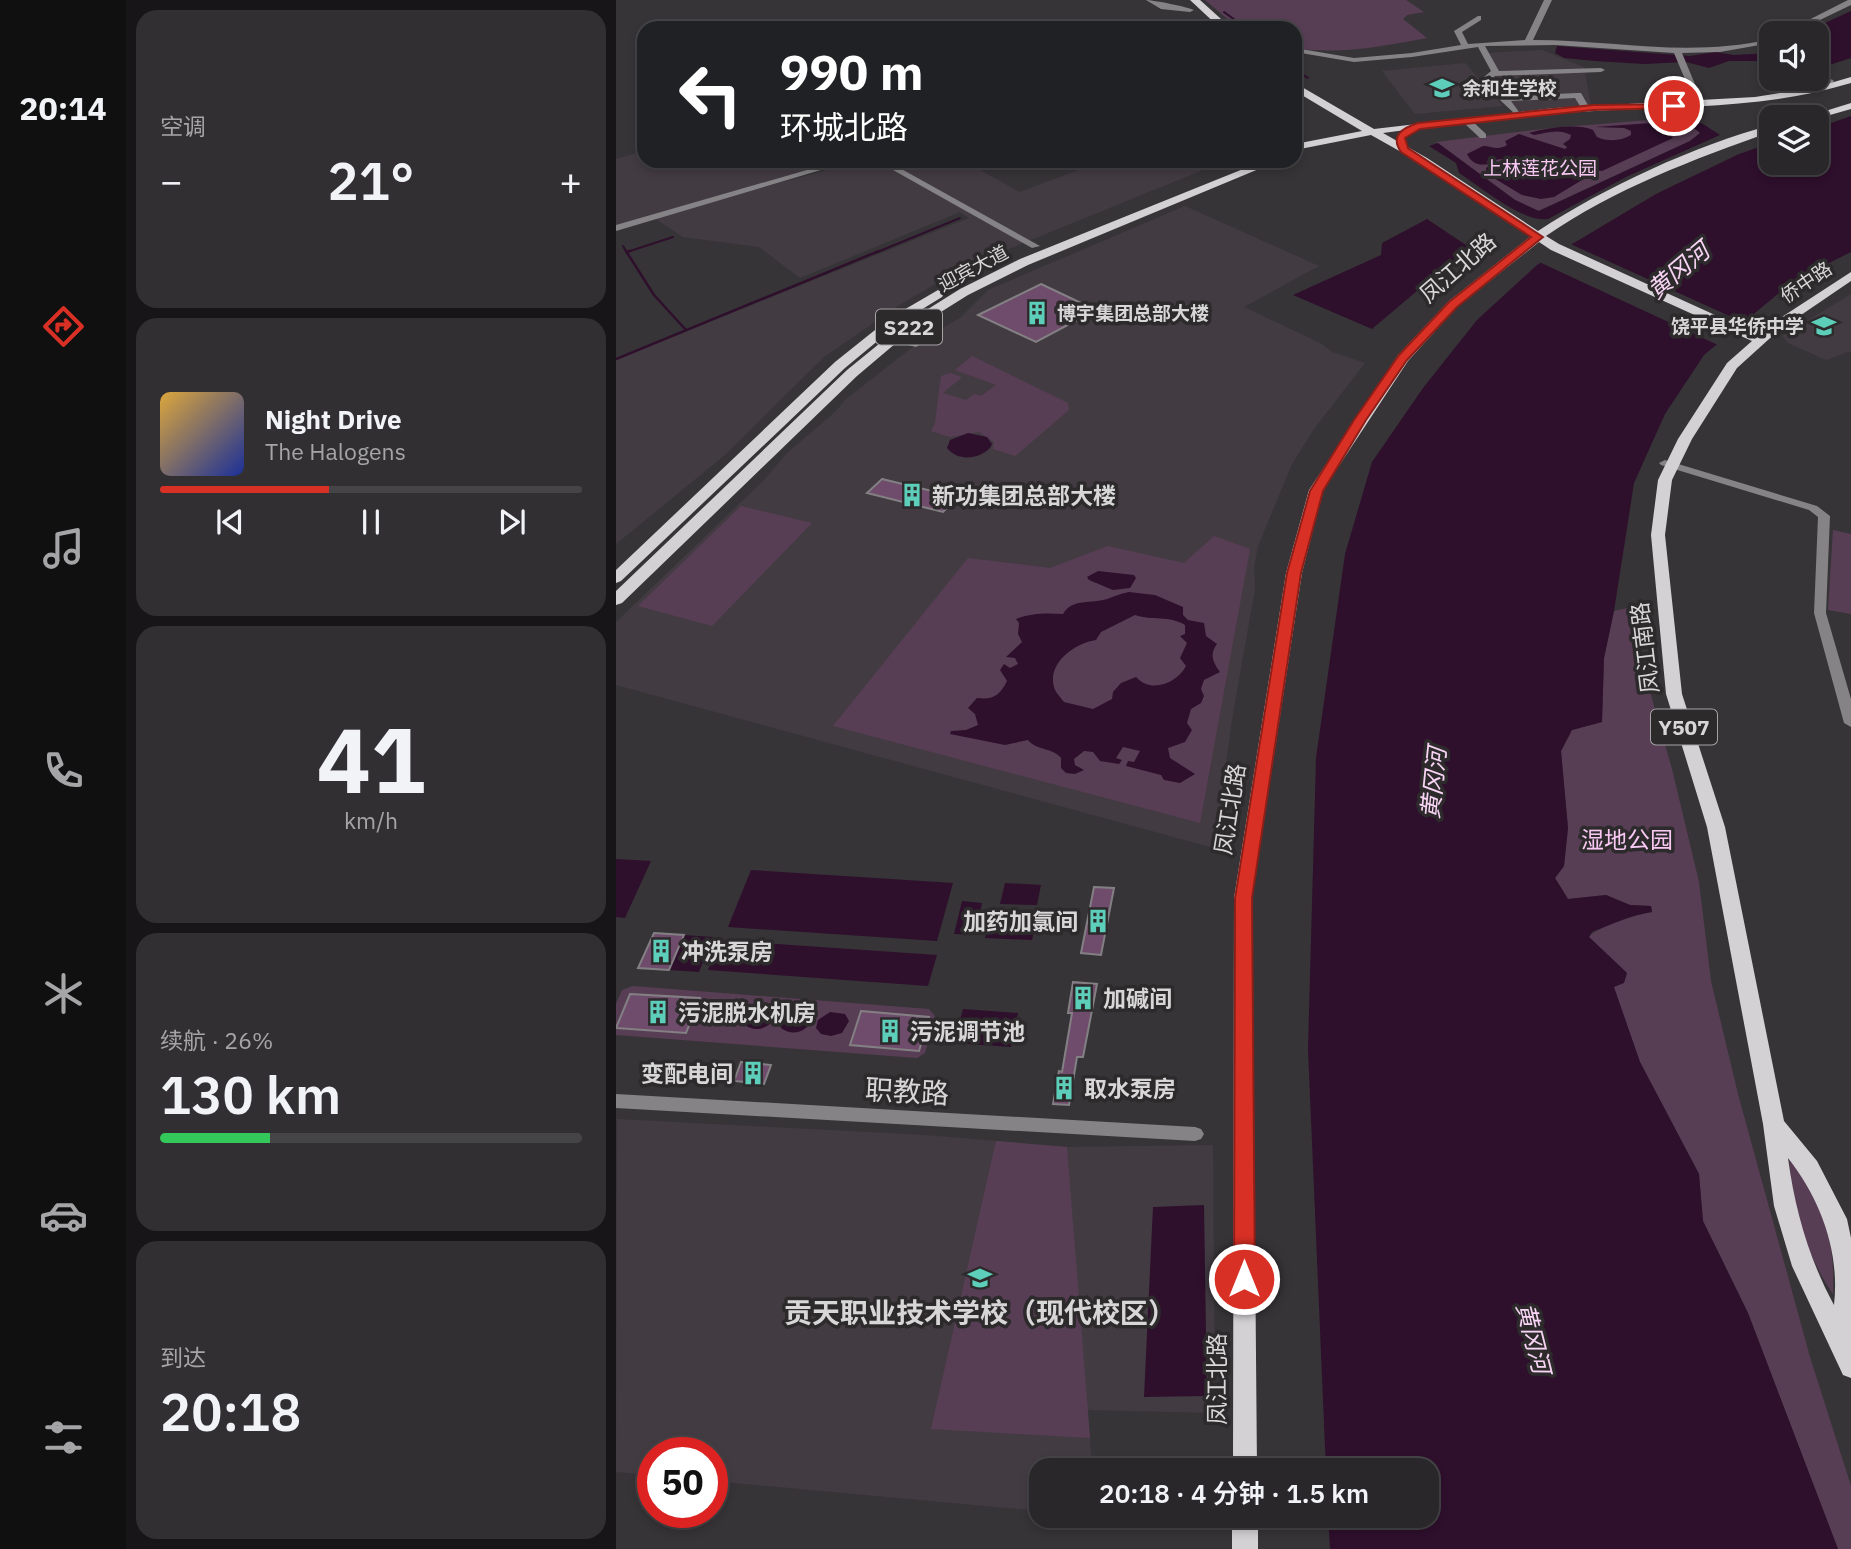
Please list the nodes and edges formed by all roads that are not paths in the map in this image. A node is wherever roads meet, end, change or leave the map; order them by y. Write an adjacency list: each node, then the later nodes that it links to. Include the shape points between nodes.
1 (1150, 0): 5 (street, via 1164,7)
2 (1182, 0): 5 (main road)
3 (1548, 0): 10 (street)
4 (1851, 2): 9 (street)
5 (1193, 5): 7 (main road); 8 (main road)
6 (1478, 18): 14 (street, via 1458,31)
7 (1206, 21)
8 (1216, 21)
9 (1812, 21)
10 (1528, 42): 11 (street); 19 (street)
11 (1480, 44): 14 (street); 18 (street)
12 (1759, 44): 13 (street)
13 (1756, 45): 15 (street); 19 (street)
14 (1465, 46): 17 (street, via 1354,60)
15 (1759, 46)
16 (1542, 50): 18 (street)
17 (1302, 52)
18 (1485, 53): 21 (street, via 1495,71)
19 (1679, 56): 26 (street)
20 (1601, 70): 21 (street)
21 (1491, 74): 24 (street, via 1488,77)
22 (1851, 80): 32 (main road, via 1753,101 1593,108)
23 (1302, 91): 34 (main road)
24 (1504, 99): 28 (street, via 1578,95); 29 (street)
25 (1302, 101): 34 (main road, via 1338,122)
26 (1699, 101)
27 (1851, 106): 30 (main road)
28 (1585, 107)
29 (1515, 112)
30 (1829, 112)
31 (1467, 121): 35 (street)
32 (1418, 126): 34 (main road); 38 (main road, via 1401,136)
33 (1759, 132): 46 (main road, 凤江北路, via 1631,184)
34 (1371, 133): 36 (main road); 37 (main road); 38 (main road)
35 (1483, 136)
36 (1302, 146)
37 (1327, 146): 38 (main road, via 1364,144); 39 (main road)
38 (1401, 151): 46 (main road)
39 (1302, 152)
40 (823, 168): 44 (street)
41 (894, 168): 47 (street)
42 (1230, 168): 45 (main road, 迎宾大道 / S222)
43 (1255, 168): 45 (main road, 迎宾大道 / S222)
44 (616, 228)
45 (1070, 238): 47 (main road, 迎宾大道 / S222); 49 (main road, 迎宾大道 / S222)
46 (1542, 245): 55 (main road); 67 (main road, 凤江北路, via 1453,304 1403,358 1317,491 1294,573 1243,898)
47 (1035, 246): 48 (main road, 迎宾大道 / S222)
48 (982, 270): 49 (main road); 51 (main road, 迎宾大道 / S222)
49 (995, 276): 52 (main road, 迎宾大道 / S222)
50 (1851, 276): 55 (main road, 侨中路 / Y507)
51 (914, 309): 52 (main road); 56 (main road, 迎宾大道 / S222)
52 (928, 315): 57 (main road, 迎宾大道 / S222)
53 (892, 338): 54 (street)
54 (916, 344)
55 (1755, 344): 63 (main road, 凤江南路 / Y507, via 1732,366 1685,439 1665,480 1658,535 1674,694 1716,827)
56 (841, 365): 57 (main road); 59 (main road, 迎宾大道 / S222)
57 (857, 369): 60 (main road, 迎宾大道 / S222)
58 (1665, 463): 61 (street, via 1813,508 1824,516 1820,613)
59 (616, 578)
60 (616, 600)
61 (1851, 723)
62 (616, 1101): 64 (street, 职教路)
63 (1774, 1124): 65 (main road, 凤江南路 / Y507, via 1778,1173 1791,1227 1811,1283); 65 (main road, 凤江南路 / Y507, via 1809,1168 1836,1219 1848,1281)
64 (1195, 1133)
65 (1842, 1340): 66 (main road, 凤江南路 / Y507)
66 (1851, 1367)
67 (1244, 1458)
68 (1245, 1528): 69 (main road)
69 (1245, 1549)

